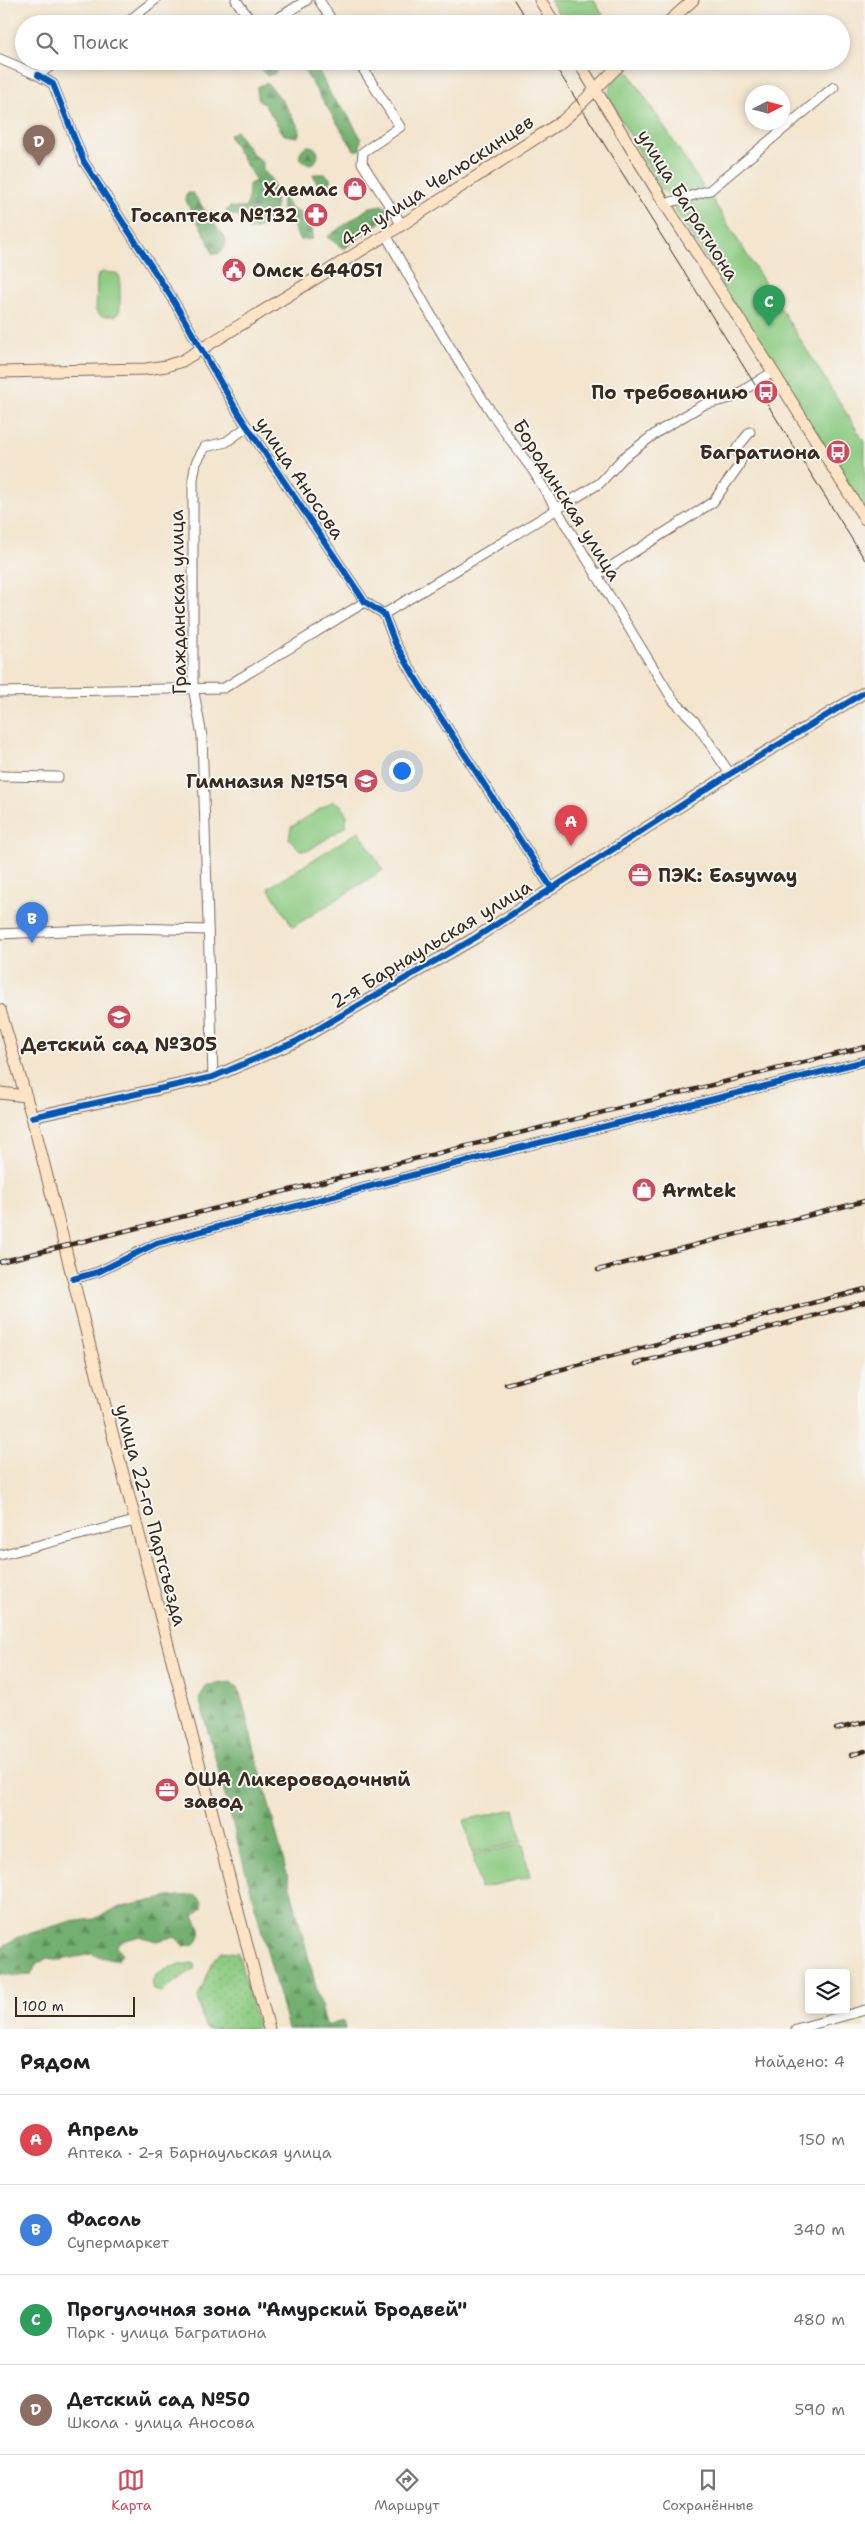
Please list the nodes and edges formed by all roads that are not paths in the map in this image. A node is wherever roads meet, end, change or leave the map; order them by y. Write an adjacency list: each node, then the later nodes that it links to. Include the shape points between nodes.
1 (155, 0): 7 (street)
2 (236, 0): 8 (street)
3 (307, 0): 9 (street)
4 (319, 0): 10 (street)
5 (540, 0): 11 (main road)
6 (693, 0): 12 (main road)
7 (136, 15)
8 (247, 15)
9 (283, 15)
10 (328, 15)
11 (549, 15)
12 (676, 15)
13 (0, 59): 14 (street, улица Аносова)
14 (15, 65)
15 (26, 70): 20 (street, улица Аносова)
16 (45, 70): 20 (street)
17 (364, 70): 24 (street, via 400,127 363,152 362,163)
18 (584, 70): 21 (main road, улица Багратиона)
19 (614, 70): 21 (main road, 4-я улица Челюскинцев)
20 (38, 75): 26 (street, улица Аносова, via 53,84 84,162)
21 (595, 87): 23 (main road, улица Багратиона); 24 (main road, 4-я улица Челюскинцев, via 585,102 561,122)
22 (834, 87): 23 (street, via 710,190)
23 (665, 204): 28 (main road, улица Багратиона)
24 (402, 225): 25 (main road, 4-я улица Челюскинцев)
25 (386, 236): 26 (main road, 4-я улица Челюскинцев); 31 (street, Бородинская улица, via 422,301 510,440 532,469)
26 (202, 350): 27 (main road, 4-я улица Челюскинцев, via 182,361 146,369); 29 (street, улица Аносова)
27 (0, 372)
28 (773, 372): 31 (street, via 731,398 704,405 659,432 623,458 600,483); 32 (main road, улица Багратиона)
29 (247, 427): 34 (street, улица Аносова); 36 (street, Гражданская улица, via 226,442 205,447 196,463 193,479)
30 (750, 432): 33 (street, via 738,448 741,460 738,468 713,502)
31 (555, 510): 33 (street, Бородинская улица); 35 (street)
32 (865, 519)
33 (596, 576): 39 (street, Бородинская улица, via 673,700 696,723)
34 (366, 602): 35 (street, улица Аносова); 36 (street, via 224,688)
35 (384, 614): 42 (street, via 395,643 419,684)
36 (194, 687): 37 (street); 43 (street, Гражданская улица, via 202,736)
37 (0, 692)
38 (865, 692): 39 (main road, 2-я Барнаульская улица)
39 (730, 774): 42 (main road, 2-я Барнаульская улица)
40 (0, 776): 41 (street)
41 (58, 777)
42 (552, 889): 47 (main road, 2-я Барнаульская улица, via 297,1041)
43 (208, 930): 44 (street, via 130,928); 47 (street, Гражданская улица)
44 (0, 934)
45 (0, 1010): 49 (main road, улица 22-го Партсъезда)
46 (865, 1061): 51 (street, via 438,1168 157,1243 98,1272)
47 (213, 1077): 50 (main road, 2-я Барнаульская улица)
48 (0, 1094): 49 (main road)
49 (26, 1096): 50 (main road, улица 22-го Партсъезда)
50 (32, 1117): 51 (main road, улица 22-го Партсъезда)
51 (73, 1279): 52 (main road, улица 22-го Партсъезда)
52 (135, 1522): 53 (street); 55 (main road, улица 22-го Партсъезда)
53 (0, 1555)
54 (865, 2010): 56 (street)
55 (269, 2029)
56 (796, 2029)

